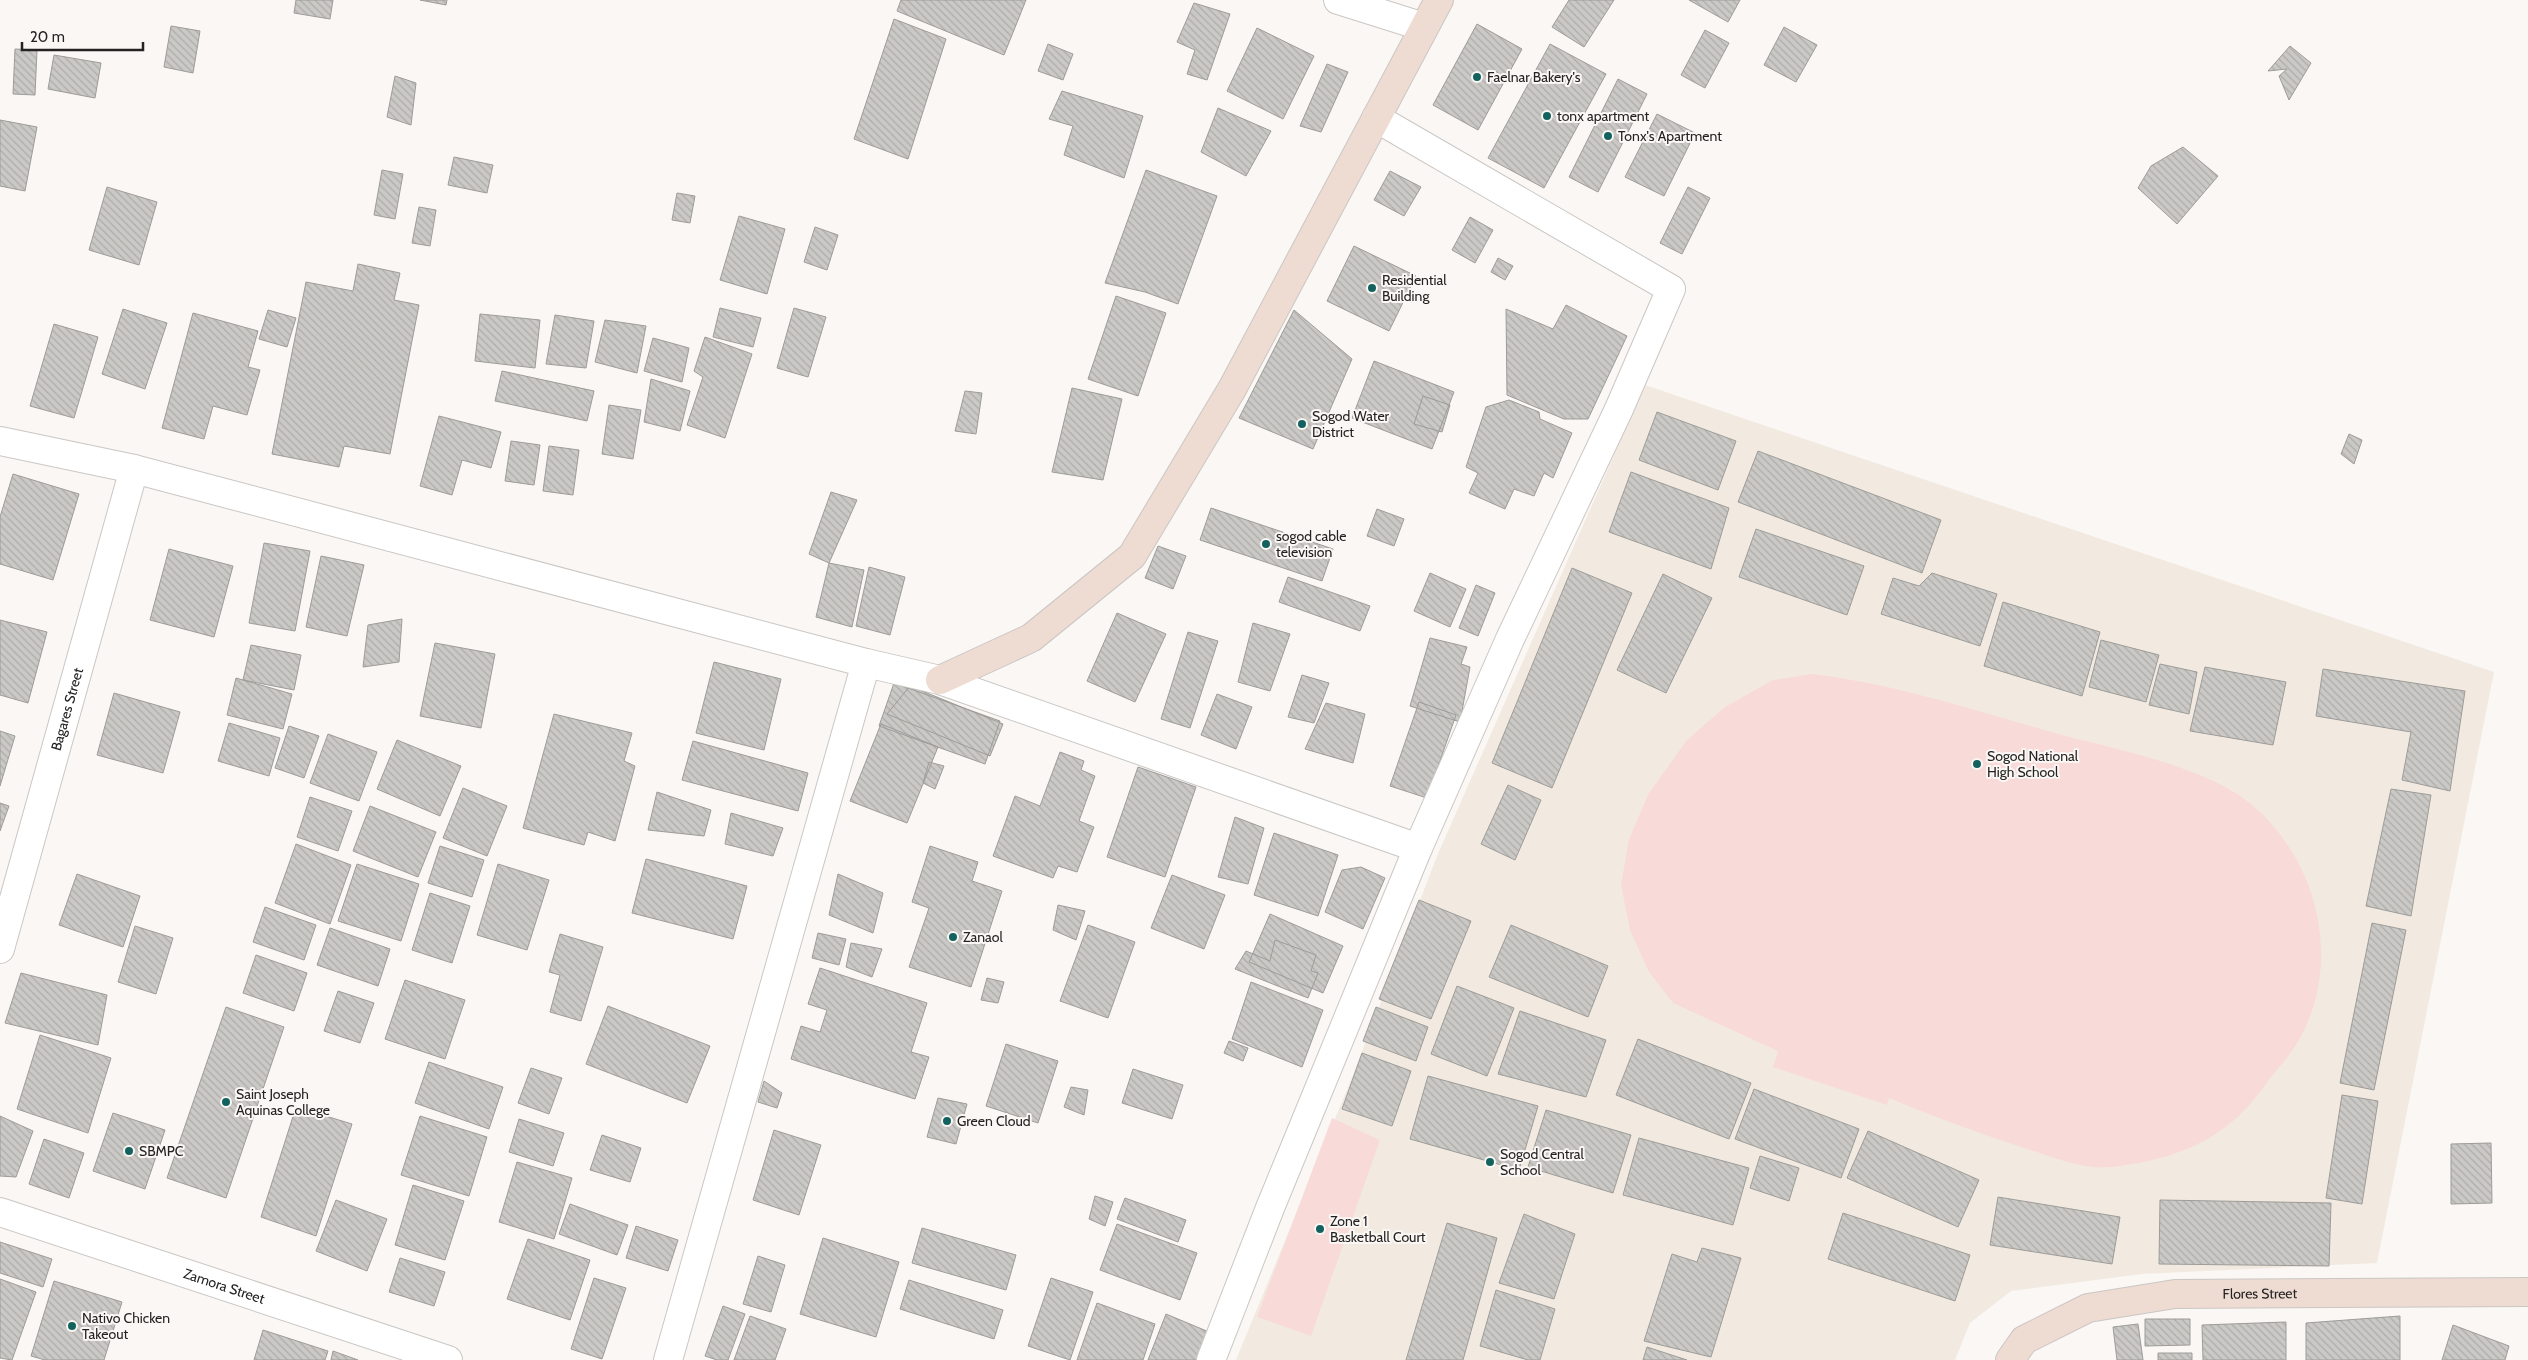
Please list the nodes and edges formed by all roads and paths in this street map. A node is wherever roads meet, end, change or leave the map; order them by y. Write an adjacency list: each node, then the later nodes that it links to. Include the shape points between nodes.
1 (1338, 0): 3 (street)
2 (1439, 0): 3 (street)
3 (1424, 27): 4 (street)
4 (1376, 118): 8 (street, via 1232,389 1132,556 1032,638); 9 (street, via 1671,289)
5 (0, 440): 6 (street)
6 (134, 469): 7 (street); 10 (street, Bagares Street)
7 (866, 663): 8 (street); 14 (street)
8 (940, 680): 9 (street)
9 (1418, 848): 15 (street)
10 (0, 949)
11 (0, 1212): 13 (street, Zamora Street)
12 (2528, 1292): 16 (street, Flores Street, via 2174,1294 2088,1308 2024,1340)
13 (448, 1360)
14 (668, 1360)
15 (1211, 1360)
16 (2010, 1360)

